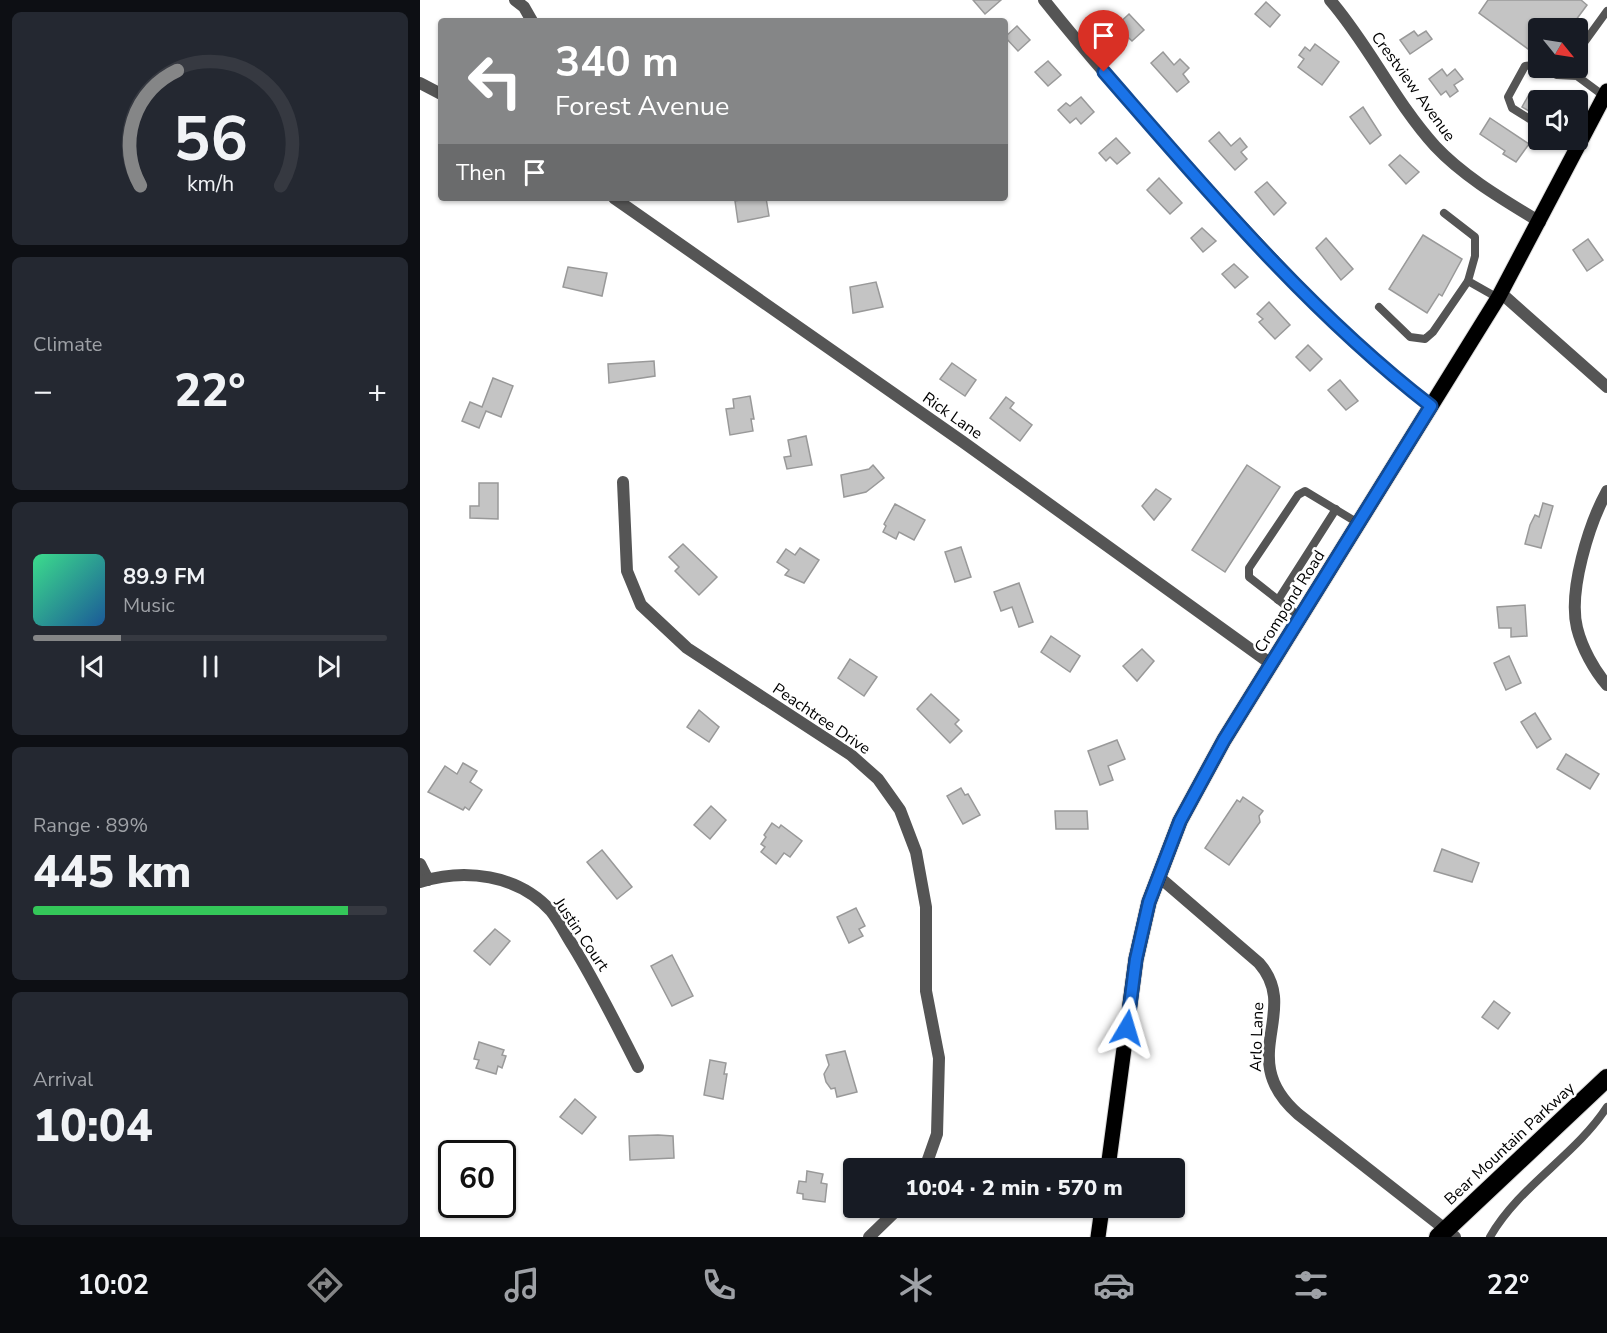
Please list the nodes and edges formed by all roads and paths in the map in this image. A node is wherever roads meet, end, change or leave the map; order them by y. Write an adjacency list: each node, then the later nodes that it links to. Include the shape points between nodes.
1 (515, 0): 5 (street)
2 (1044, 0): 22 (street, via 1289,278 1361,350)
3 (1330, 0): 17 (street, Crestview Avenue, via 1434,144 1499,197)
4 (1607, 11): 6 (lane)
5 (530, 18)
6 (1588, 37)
7 (1528, 66): 12 (lane, via 1508,97 1512,108)
8 (1580, 78): 11 (lane)
9 (420, 83): 10 (street)
10 (438, 92)
11 (1605, 93): 13 (main road, Crompond Road)
12 (1528, 118)
13 (1588, 126)
14 (1576, 150): 17 (main road, Crompond Road)
15 (618, 201): 29 (street, Rick Lane, via 963,441)
16 (1444, 213): 18 (lane, via 1475,237)
17 (1540, 222): 19 (main road, Crompond Road)
18 (1468, 281): 19 (lane); 20 (lane, via 1425,339 1410,336)
19 (1500, 295): 21 (street); 22 (main road, Crompond Road)
20 (1380, 306)
21 (1607, 387)
22 (1431, 406): 26 (main road, Crompond Road)
23 (623, 482): 37 (street, Peachtree Drive, via 627,571 641,605 687,648 851,755 878,779 900,810 916,852 926,907 926,991 939,1058 937,1134)
24 (1607, 491): 30 (street, via 1588,541 1575,600 1586,651)
25 (1336, 509): 26 (lane); 27 (lane); 27 (lane, via 1305,491 1298,495 1249,568 1249,577)
26 (1358, 523): 28 (main road, Crompond Road)
27 (1278, 600): 28 (lane)
28 (1300, 617): 29 (main road, Crompond Road)
29 (1271, 664): 32 (main road, Crompond Road, via 1193,794)
30 (1607, 685)
31 (420, 864): 33 (street)
32 (1158, 876): 38 (main road, Crompond Road, via 1136,959); 41 (street, Arlo Lane, via 1259,963 1271,980 1274,1000 1269,1070 1280,1097)
33 (424, 881): 34 (street, Justin Court, via 458,873 479,875 520,887 536,898 551,912 593,980)
34 (638, 1067)
35 (1607, 1078): 41 (highway, Bear Mountain Parkway)
36 (1607, 1107): 44 (lane, via 1511,1207)
37 (929, 1158)
38 (1109, 1158)
39 (889, 1218): 42 (street)
40 (1101, 1218): 43 (main road)
41 (1446, 1235)
42 (869, 1237)
43 (1098, 1237)
44 (1490, 1237)

